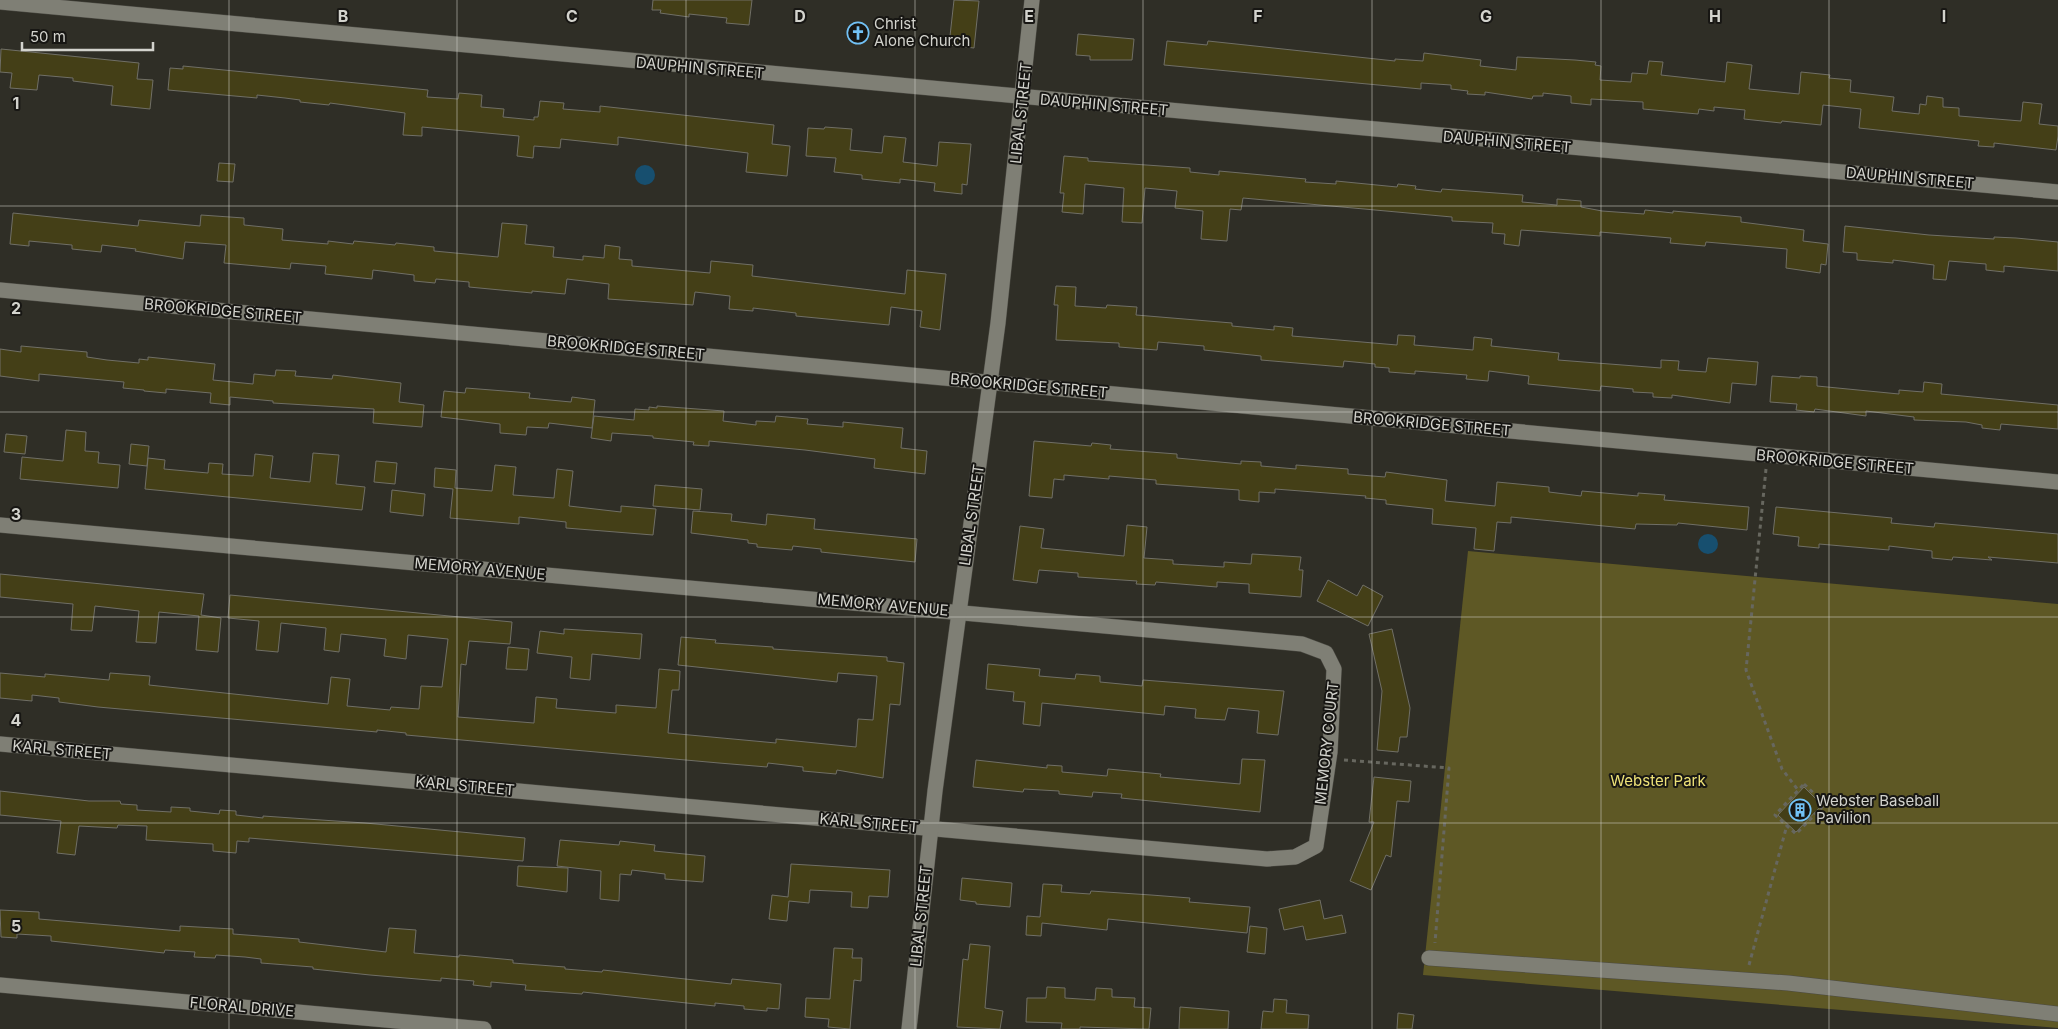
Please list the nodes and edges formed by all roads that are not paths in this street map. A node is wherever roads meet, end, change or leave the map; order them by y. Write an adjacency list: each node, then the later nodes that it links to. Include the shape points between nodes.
1 (1032, 0): 3 (street, LIBAL STREET)
2 (0, 2): 3 (street, DAUPHIN STREET)
3 (1023, 98): 4 (street, DAUPHIN STREET); 6 (street, LIBAL STREET)
4 (2058, 192)
5 (0, 290): 6 (street, BROOKRIDGE STREET)
6 (990, 382): 7 (street, BROOKRIDGE STREET); 9 (street, LIBAL STREET)
7 (2058, 482)
8 (0, 525): 9 (street, MEMORY AVENUE)
9 (959, 612): 11 (street, LIBAL STREET); 11 (street, MEMORY COURT, via 1302,644 1326,653 1334,669 1329,759 1316,846 1295,857 1267,859)
10 (0, 744): 11 (street, KARL STREET)
11 (931, 828): 16 (street, LIBAL STREET)
12 (1431, 958): 14 (street, via 1788,984)
13 (0, 984): 15 (street, FLORAL DRIVE)
14 (2058, 1014)
15 (484, 1029)
16 (909, 1029)

